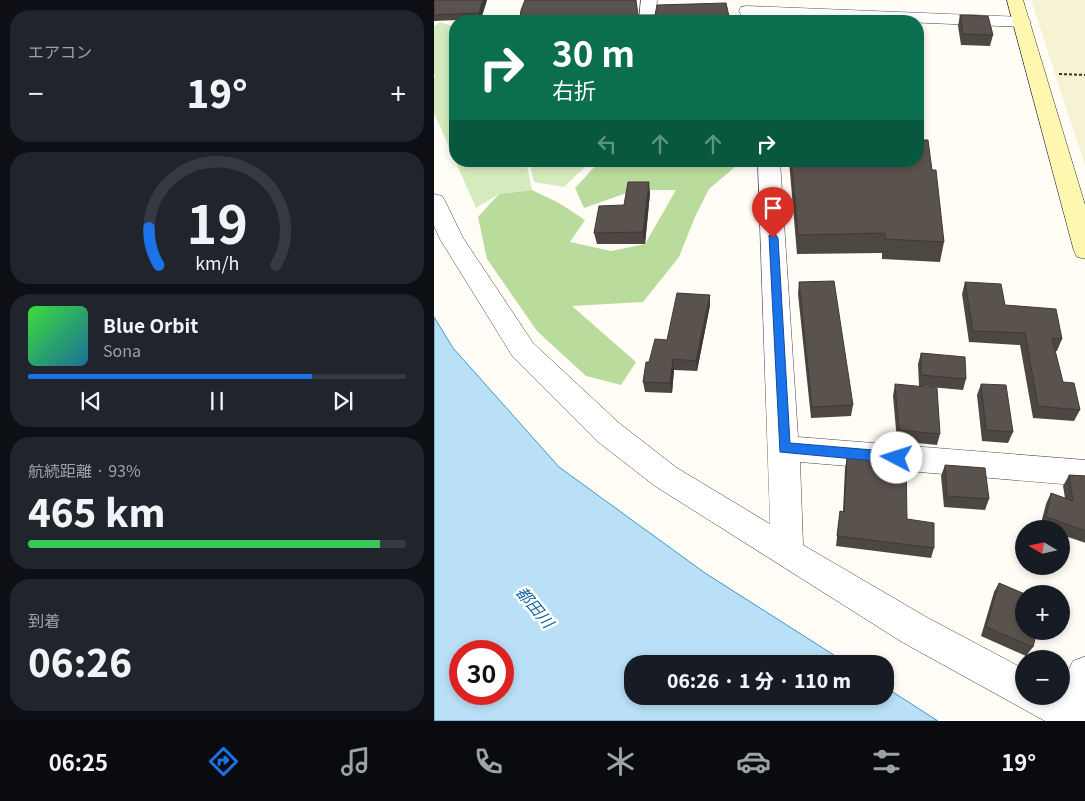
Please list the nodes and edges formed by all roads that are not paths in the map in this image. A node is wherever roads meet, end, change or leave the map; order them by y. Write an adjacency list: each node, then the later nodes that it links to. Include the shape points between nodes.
1 (649, 0): 4 (street)
2 (1016, 0): 7 (street)
3 (747, 11): 5 (street)
4 (648, 15)
5 (847, 15)
6 (924, 18): 7 (street)
7 (1022, 22): 10 (street)
8 (769, 167): 11 (street)
9 (434, 201): 13 (street, via 452,239 523,350 615,438 666,477)
10 (1085, 251)
11 (784, 448): 12 (street); 13 (street)
12 (1085, 473)
13 (787, 553): 15 (street, via 915,630)
14 (1085, 674): 16 (street)
15 (1015, 684)
16 (1062, 710)

